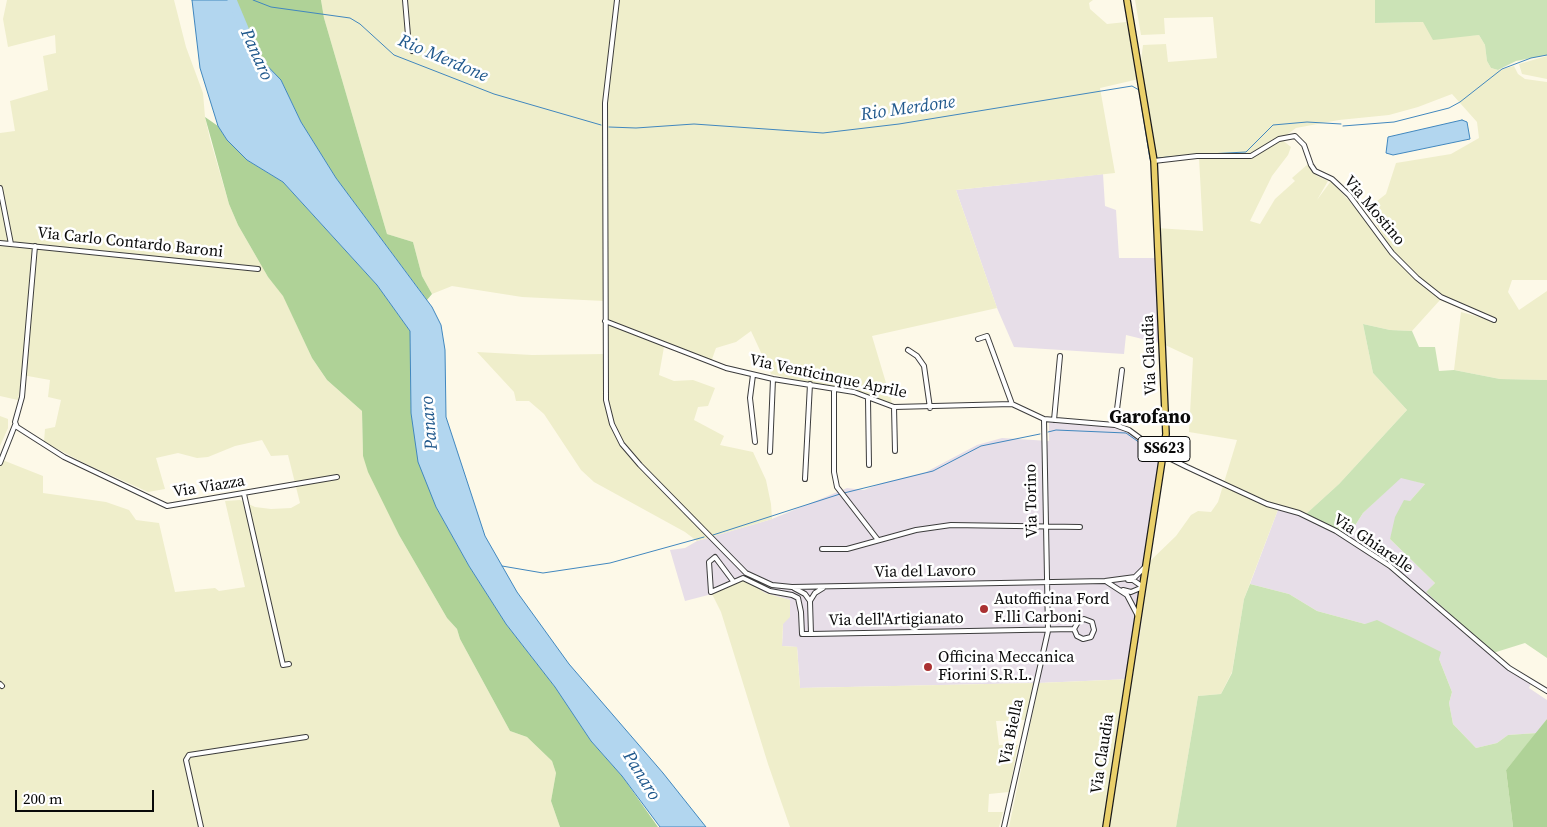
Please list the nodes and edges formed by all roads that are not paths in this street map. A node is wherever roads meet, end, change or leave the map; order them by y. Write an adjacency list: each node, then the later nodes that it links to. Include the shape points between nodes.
1 (405, 0): 4 (street)
2 (617, 0): 12 (street, via 605,104)
3 (1127, 0): 5 (main road, Via Claudia / SS623)
4 (412, 51)
5 (1154, 161): 11 (street, Via Mostino, via 1197,156 1245,157 1259,153 1279,139 1295,136 1304,145 1315,171 1349,195 1392,253 1417,278 1441,297); 32 (main road, Via Claudia / SS623, via 1166,402)
6 (0, 188): 8 (street)
7 (0, 243): 8 (street, Via Carlo Contardo Baroni)
8 (10, 244): 9 (street, Via Carlo Contardo Baroni)
9 (36, 246): 10 (street, Via Carlo Contardo Baroni); 27 (street, via 22,398)
10 (258, 269)
11 (1494, 320)
12 (605, 321): 17 (street, Via Venticinque Aprile, via 692,356); 49 (street, Via del Lavoro, via 606,400 612,424 622,444 749,575 772,585)
13 (978, 338): 22 (street, via 987,336)
14 (908, 350): 24 (street, via 924,366)
15 (1060, 356): 26 (street)
16 (1122, 370): 28 (street)
17 (754, 375): 18 (street, Via Venticinque Aprile); 29 (street, via 750,398)
18 (773, 379): 19 (street, Via Venticinque Aprile); 31 (street)
19 (810, 384): 20 (street, Via Venticinque Aprile); 36 (street)
20 (834, 389): 21 (street, Via Venticinque Aprile, via 854,392); 40 (street, via 834,472 840,490)
21 (868, 399): 23 (street, Via Venticinque Aprile); 34 (street)
22 (1012, 404): 24 (street, Via Venticinque Aprile); 25 (street, Via Venticinque Aprile)
23 (894, 407): 24 (street, Via Venticinque Aprile); 30 (street)
24 (930, 408)
25 (1044, 419): 26 (street, Via Venticinque Aprile); 38 (street, Via Torino)
26 (1054, 420): 28 (street, Via Venticinque Aprile)
27 (15, 425): 33 (street); 37 (street, Via Viazza, via 64,457 167,506)
28 (1115, 425): 32 (street, Via Venticinque Aprile, via 1129,430)
29 (755, 442)
30 (895, 451)
31 (770, 452)
32 (1163, 455): 42 (main road, Via Claudia / SS623); 57 (street, Via Ghiarelle, via 1267,504 1336,531 1390,566 1509,668)
33 (0, 463)
34 (869, 465)
35 (337, 477): 37 (street, Via Viazza)
36 (805, 478)
37 (244, 494): 56 (street, via 283,665)
38 (1045, 526): 39 (street); 40 (street, via 951,525); 46 (street, Via Torino)
39 (1080, 526)
40 (878, 540): 41 (street, via 847,549)
41 (822, 550)
42 (1146, 565): 43 (street, via 1138,575); 48 (main road, Via Claudia / SS623)
43 (1126, 580): 45 (street, Via del Lavoro); 48 (street, via 1133,580)
44 (733, 581): 44 (street, via 711,592 709,562 715,557); 55 (street, via 743,578 770,592 798,598 802,634)
45 (1105, 581): 46 (street, Via del Lavoro); 50 (street)
46 (1046, 582): 47 (street, Via del Lavoro); 54 (street, Via Biella)
47 (824, 587): 49 (street, Via del Lavoro); 51 (street, Via dell'Artigianato)
48 (1143, 587): 50 (street, via 1131,592); 52 (main road, Via Claudia / SS623)
49 (792, 588): 51 (street, Via dell'Artigianato, via 805,594)
50 (1120, 590): 52 (street, via 1132,602)
51 (810, 601): 55 (street, Via dell'Artigianato)
52 (1138, 618): 61 (main road, Via Claudia / SS623)
53 (1074, 629): 53 (street, Via dell'Artigianato, via 1083,639 1091,637 1094,630 1092,622 1084,619); 54 (street, Via dell'Artigianato)
54 (1048, 631): 55 (street, Via dell'Artigianato); 60 (street, Via Biella)
55 (811, 634)
56 (289, 664)
57 (1547, 691)
58 (306, 736): 59 (street, via 189,755 186,760)
59 (201, 827)
60 (1004, 827)
61 (1106, 827)

